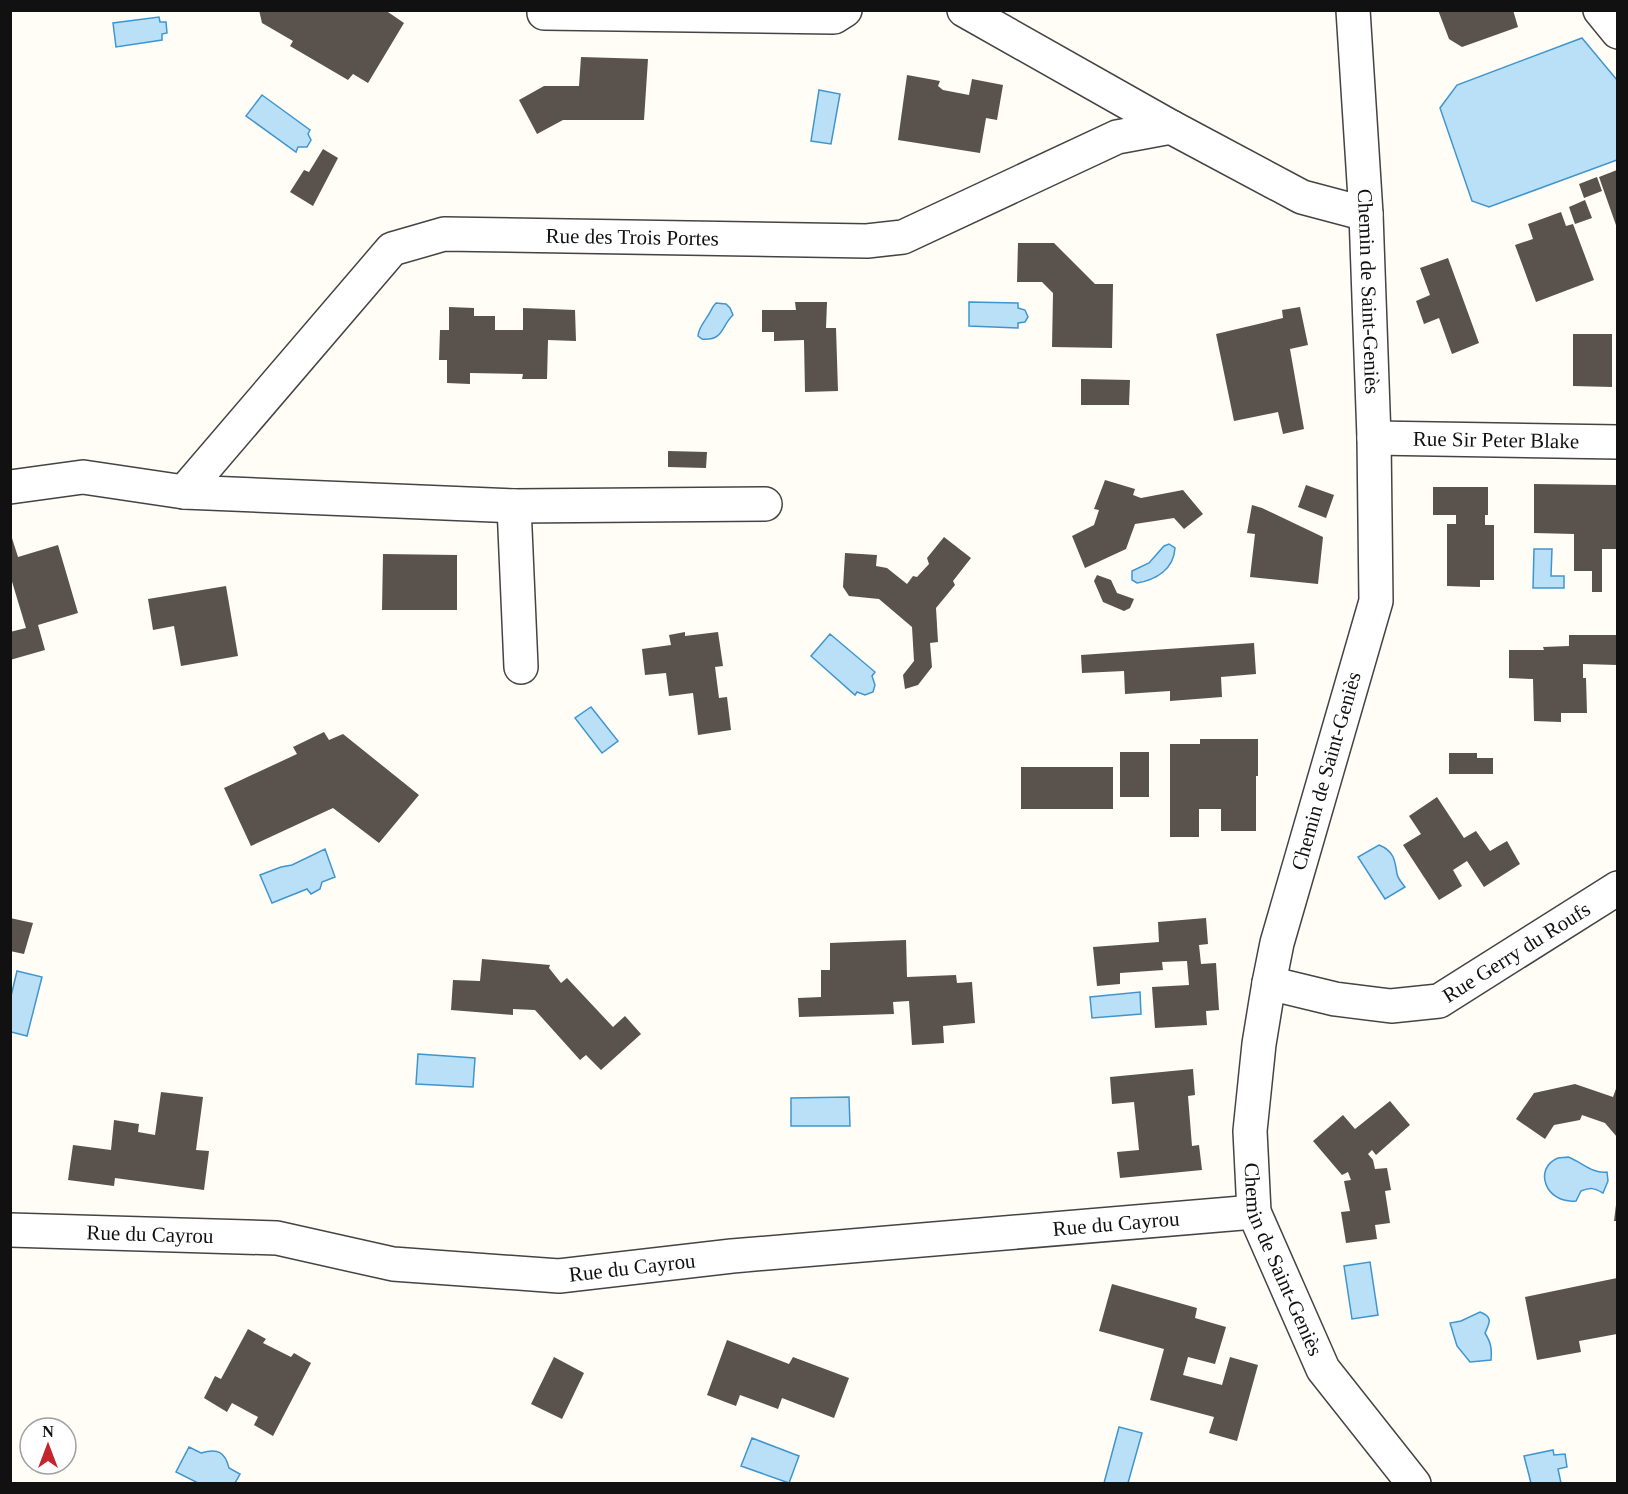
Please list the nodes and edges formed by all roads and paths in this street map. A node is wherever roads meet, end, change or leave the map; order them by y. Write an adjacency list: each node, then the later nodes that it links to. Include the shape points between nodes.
1 (845, 10): 5 (street, via 834,17)
2 (964, 10): 7 (street)
3 (1353, 10): 8 (street, Chemin de Saint-Geniès)
4 (1600, 10): 6 (street)
5 (544, 13)
6 (1617, 32)
7 (1171, 127): 8 (street, via 1302,197); 12 (street, Rue des Trois Portes, via 1117,138 903,237 867,242 444,234 392,249)
8 (1366, 214): 9 (street, Chemin de Saint-Geniès)
9 (1374, 438): 10 (street, Rue Sir Peter Blake); 17 (street, Chemin de Saint-Geniès, via 1376,601 1277,943)
10 (1617, 442)
11 (10, 487): 12 (street, via 83,477)
12 (184, 492): 14 (street)
13 (765, 504): 14 (street)
14 (514, 506): 15 (street)
15 (521, 667)
16 (1617, 888): 17 (street, Rue Gerry du Roufs, via 1439,1000 1390,1006 1335,999)
17 (1269, 983): 18 (street, Chemin de Saint-Geniès, via 1250,1131)
18 (1254, 1212): 19 (street, Rue du Cayrou, via 732,1257 559,1276 393,1264 277,1238); 20 (street, Chemin de Saint-Geniès, via 1323,1369)
19 (10, 1230)
20 (1414, 1484)

